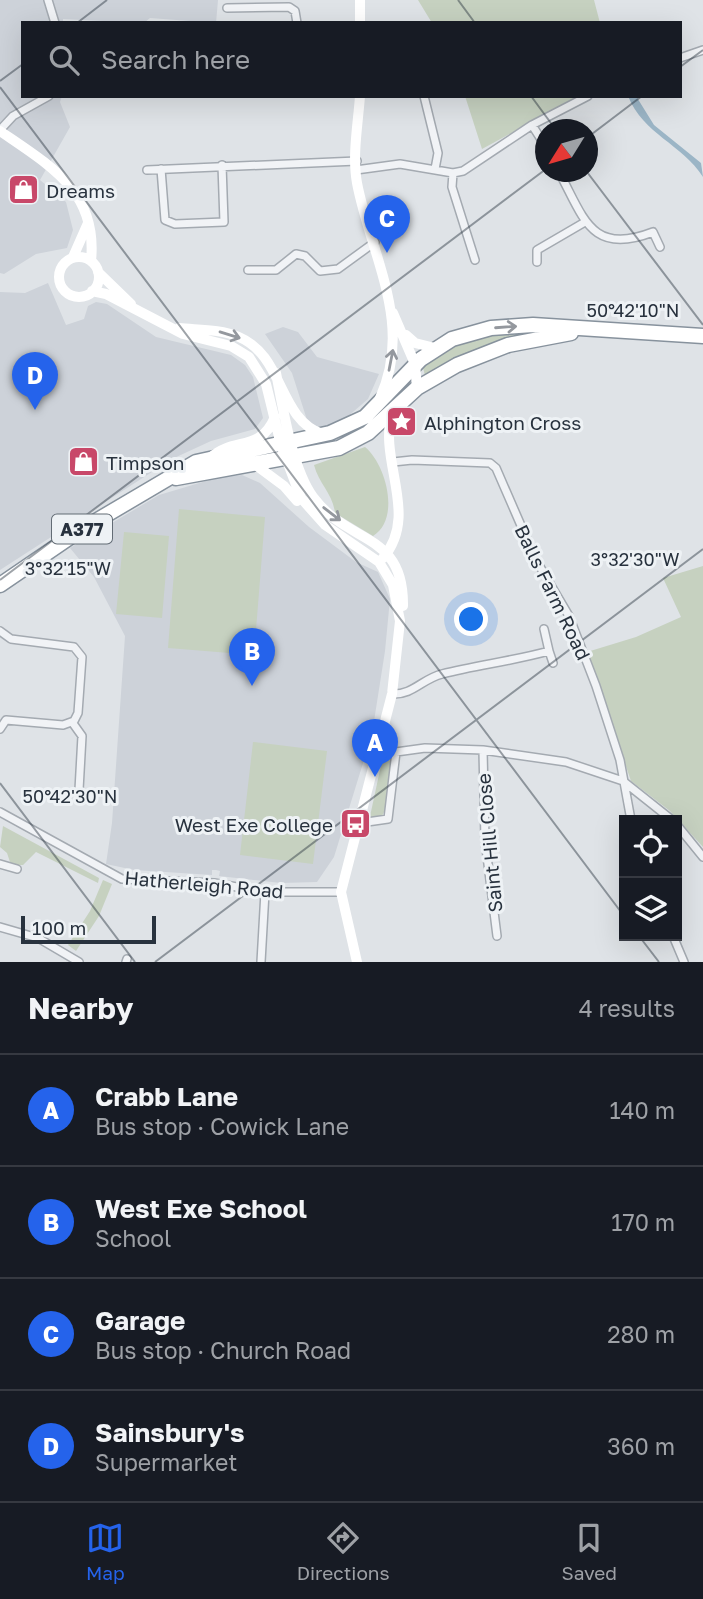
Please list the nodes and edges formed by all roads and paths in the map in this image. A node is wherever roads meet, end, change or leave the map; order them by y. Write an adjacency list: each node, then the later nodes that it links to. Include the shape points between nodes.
1 (48, 0): 4 (street)
2 (360, 0): 6 (street)
3 (227, 8): 5 (street, via 289,7)
4 (54, 21)
5 (297, 21)
6 (360, 21)
7 (703, 50): 8 (street)
8 (682, 57)
9 (45, 98): 15 (street, via 13,116)
10 (360, 98): 17 (street)
11 (424, 98): 19 (street, via 438,153)
12 (584, 98): 13 (street)
13 (533, 125): 14 (street); 21 (street, via 472,167)
14 (535, 129)
15 (0, 130): 24 (street, via 73,187)
16 (222, 165): 17 (street); 18 (street); 18 (street, via 224,222 175,224 165,220)
17 (356, 165): 19 (street); 25 (street)
18 (161, 169): 20 (street)
19 (435, 169): 21 (street)
20 (148, 170)
21 (453, 173): 26 (street, via 452,187)
22 (564, 182): 23 (street)
23 (585, 222): 29 (street, via 600,235 618,241 653,232); 30 (street)
24 (88, 223): 31 (street); 33 (street, via 94,238)
25 (375, 242): 35 (street, via 331,272 320,271 305,256 296,254 276,270); 39 (street)
26 (468, 242): 28 (street); 32 (street)
27 (530, 244): 30 (street)
28 (458, 246)
29 (660, 247)
30 (537, 250): 34 (street)
31 (73, 257): 33 (street); 37 (street, via 60,270 61,286 76,296)
32 (475, 260)
33 (92, 261): 36 (street)
34 (537, 262)
35 (248, 270)
36 (98, 272): 37 (street); 38 (street)
37 (92, 291): 38 (street)
38 (138, 311): 40 (street)
39 (392, 311): 42 (street); 48 (street, one-way to 39, via 394,353)
40 (169, 327): 46 (street, one-way to 46, via 220,331 242,338 258,349); 50 (street, via 231,346 249,357 266,384)
41 (605, 330): 43 (highway, A377); 44 (highway, A377, one-way to 41, via 491,328); 47 (highway, A377, via 508,345 457,365)
42 (404, 333): 44 (street, via 415,343); 45 (street)
43 (703, 335)
44 (435, 348): 45 (highway, A377)
45 (415, 364): 47 (street); 48 (highway, A377)
46 (276, 373): 52 (street, via 299,421); 54 (street)
47 (417, 388): 49 (highway, A377)
48 (376, 407): 52 (highway, A377, via 345,428)
49 (392, 413): 51 (highway, A377); 53 (street)
50 (275, 416): 54 (street); 55 (street, via 259,440 221,448)
51 (368, 433): 53 (street); 54 (highway, A377, via 339,448)
52 (323, 434): 54 (highway, A377)
53 (389, 447): 57 (street)
54 (289, 451): 55 (highway, A377); 56 (highway, A377); 59 (street, via 294,486); 60 (street, one-way to 60, via 320,505)
55 (211, 458): 58 (highway, A377)
56 (253, 463): 58 (highway, A377); 59 (street)
57 (393, 463): 60 (street, via 400,525 396,540); 72 (street, Balls Farm Road, via 494,464 536,560 569,616 605,713)
58 (167, 480): 61 (highway, A377, via 79,531)
59 (308, 509): 60 (street)
60 (383, 557): 66 (street, via 398,566 403,581)
61 (0, 585)
62 (544, 629): 64 (street)
63 (0, 631): 67 (street, via 11,639 71,646 79,651 78,713)
64 (549, 651): 65 (street); 66 (street, via 439,675 407,694)
65 (553, 663)
66 (392, 694): 69 (street)
67 (72, 722): 68 (street); 73 (street, via 82,736)
68 (1, 723)
69 (380, 748): 71 (street); 77 (street)
70 (483, 750): 71 (street); 72 (street, via 550,758); 85 (street, Saint Hill Close, via 485,840)
71 (396, 752): 77 (street, via 388,819)
72 (623, 781): 75 (street, Balls Farm Road); 76 (street)
73 (79, 790)
74 (0, 812): 82 (street, Hatherleigh Road, via 122,879 214,883)
75 (630, 815)
76 (666, 815)
77 (360, 823): 83 (street)
78 (682, 831): 79 (street)
79 (703, 857)
80 (0, 864): 81 (street)
81 (17, 869)
82 (265, 892): 83 (street, Hatherleigh Road); 88 (street)
83 (341, 892): 89 (street)
84 (0, 927): 87 (street, via 38,938)
85 (497, 936)
86 (675, 941): 90 (street)
87 (79, 962)
88 (261, 962)
89 (357, 962)
90 (684, 962)

